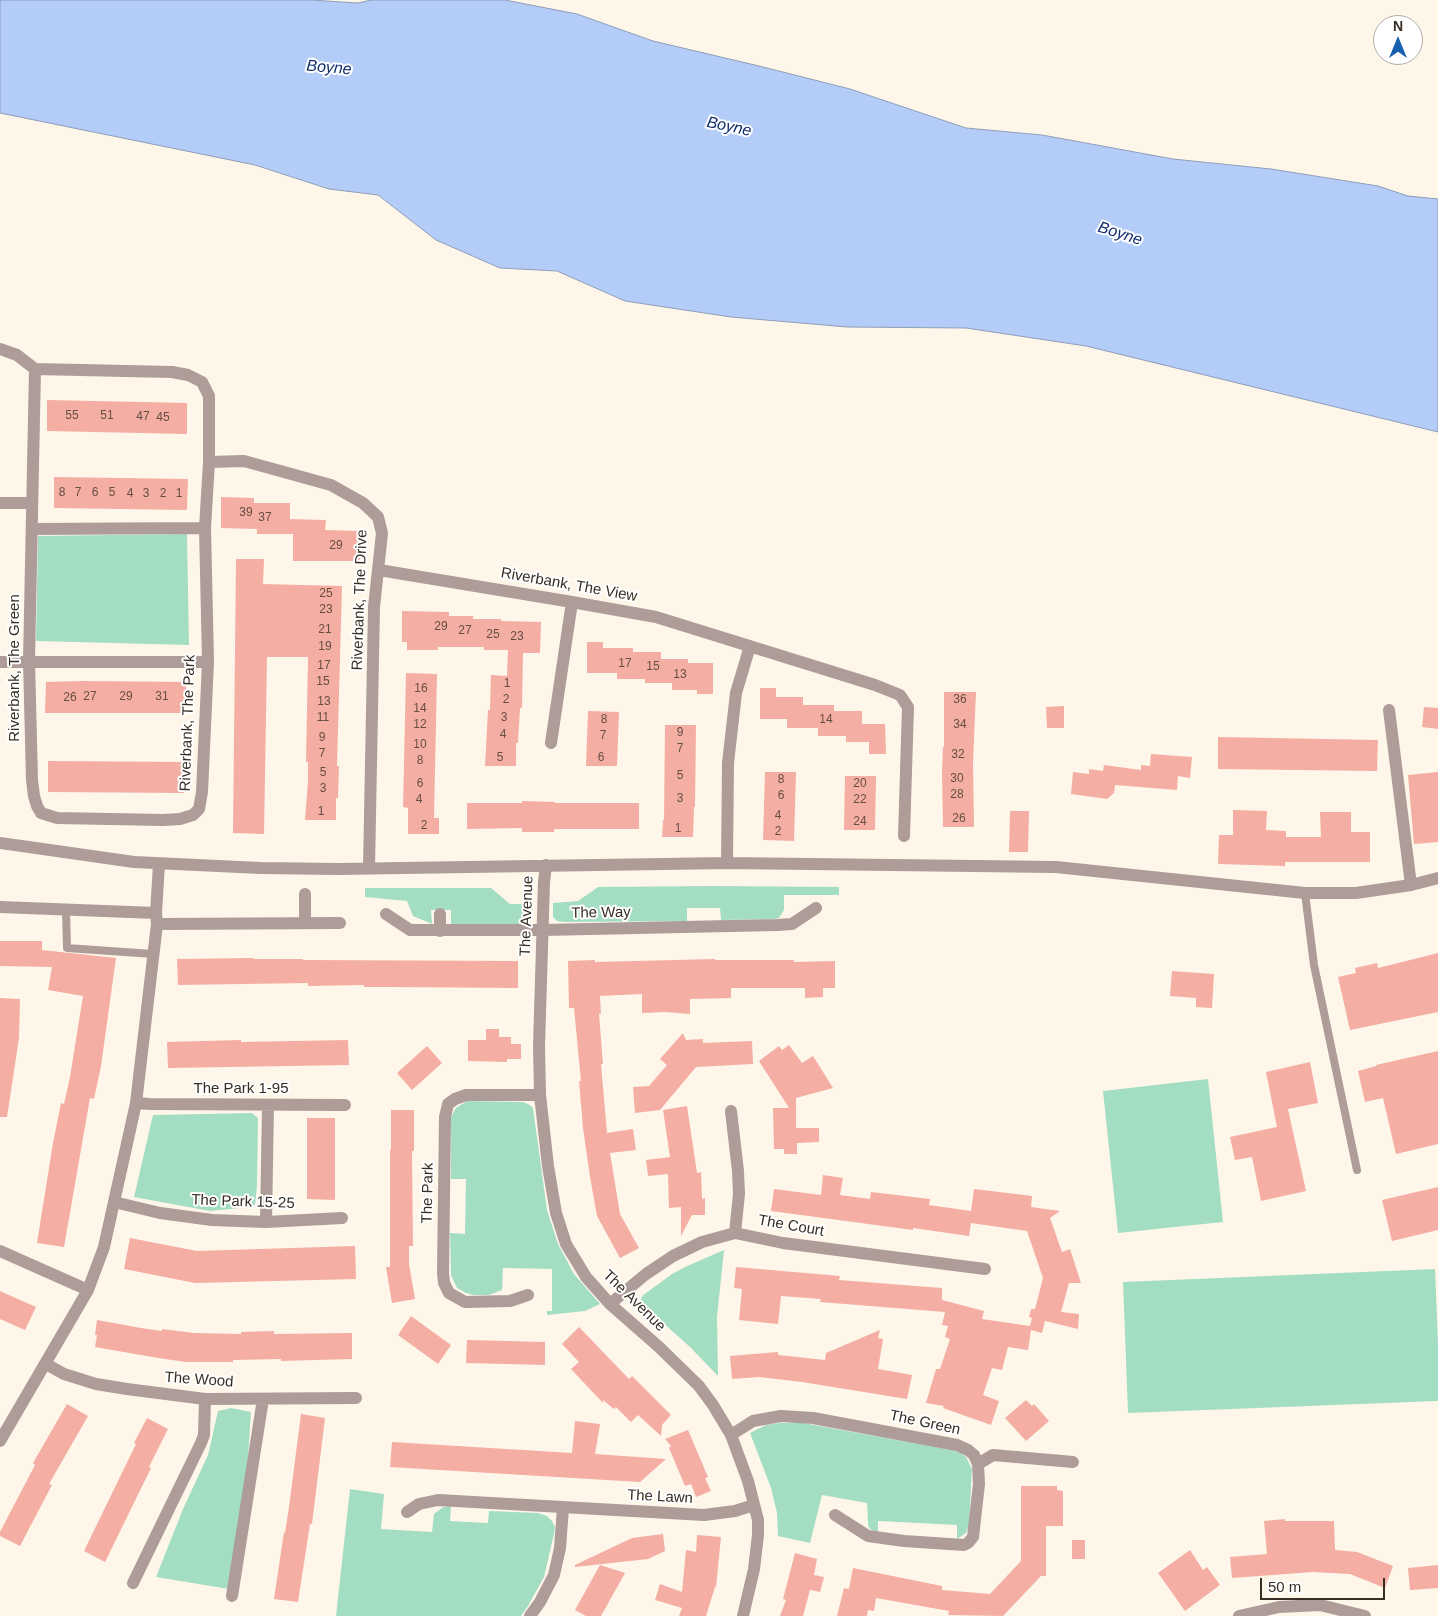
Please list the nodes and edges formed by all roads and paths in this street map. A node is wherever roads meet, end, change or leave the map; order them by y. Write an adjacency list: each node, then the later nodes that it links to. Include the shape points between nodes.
1 (0, 349): 2 (street, via 17,355)
2 (35, 369): 3 (street, Riverbank, The Park, via 172,372 202,382 209,396); 5 (street, Riverbank, The Green)
3 (209, 462): 6 (street, Riverbank, The Park); 8 (street, Riverbank, The Drive, via 244,461 331,486 363,503 378,517 382,533)
4 (0, 503): 5 (street)
5 (32, 503): 7 (street, Riverbank, The Green)
6 (205, 528): 7 (street); 13 (street, Riverbank, The Park)
7 (32, 529): 12 (street, Riverbank, The Green)
8 (378, 570): 9 (street, Riverbank, The View); 22 (street, Riverbank, The Drive, via 374,607)
9 (572, 602): 10 (street, Riverbank, The View, via 656,618); 15 (street)
10 (750, 646): 17 (street, Riverbank, The View, via 900,695 908,707); 19 (street, via 736,694 728,763)
11 (0, 662): 12 (street)
12 (29, 662): 13 (street); 16 (street, Riverbank, The Green, via 32,780)
13 (208, 662): 16 (street, Riverbank, The Park, via 202,792 199,809 193,816 163,820 57,818 41,813)
14 (1389, 710): 24 (street)
15 (550, 743)
16 (37, 806)
17 (904, 836)
18 (0, 843): 20 (street)
19 (727, 863): 21 (street); 25 (street, via 1056,867)
20 (159, 864): 22 (street); 32 (street)
21 (546, 865): 22 (street); 35 (street, The Avenue)
22 (369, 868)
23 (1438, 878): 24 (street)
24 (1411, 885): 25 (street, via 1356,894)
25 (1305, 893): 43 (lane, via 1314,965)
26 (305, 894): 33 (street)
27 (0, 907): 29 (street)
28 (816, 908): 35 (street, The Way, via 792,924)
29 (66, 910): 32 (street); 37 (lane, via 67,948)
30 (386, 914): 36 (street, The Way, via 410,930)
31 (440, 914): 36 (street)
32 (156, 919): 33 (street); 37 (street)
33 (305, 923): 34 (street)
34 (340, 923)
35 (543, 930): 36 (street, The Way); 38 (street, The Avenue)
36 (440, 931)
37 (153, 954): 39 (street)
38 (540, 1094): 51 (street, The Park, via 466,1094 448,1104 445,1117 444,1283 449,1292 465,1302 510,1301); 52 (street, The Avenue, via 548,1166 560,1229 577,1264)
39 (136, 1103): 40 (street, The Park 1-95); 44 (street)
40 (268, 1105): 41 (street, The Park 1-95); 46 (street)
41 (345, 1105)
42 (731, 1111): 47 (street, via 739,1194)
43 (1357, 1170)
44 (114, 1202): 46 (street, The Park 15-25, via 204,1219); 50 (street, via 104,1247)
45 (342, 1218): 46 (street, The Park 15-25)
46 (266, 1222)
47 (735, 1233): 49 (street, The Court, via 789,1244); 52 (street, The Court, via 702,1242 673,1256)
48 (0, 1251): 50 (street)
49 (986, 1269)
50 (88, 1290): 53 (street)
51 (528, 1295)
52 (610, 1304): 57 (street, The Avenue, via 699,1386)
53 (46, 1364): 56 (street, The Wood, via 64,1374 96,1384); 58 (street)
54 (356, 1398): 55 (street, The Wood)
55 (263, 1399): 56 (street, The Wood); 66 (street)
56 (205, 1400): 65 (street, via 202,1443)
57 (731, 1435): 60 (street, The Green, via 753,1421 781,1416 812,1418 957,1445 974,1455); 61 (street, The Avenue)
58 (0, 1441)
59 (1072, 1462): 60 (street, via 993,1455)
60 (978, 1464): 64 (street, via 973,1537 964,1545 868,1536)
61 (754, 1505): 62 (street, The Lawn, via 704,1515); 68 (street, The Avenue, via 758,1535)
62 (563, 1508): 63 (street, The Lawn, via 438,1500 419,1504); 67 (street, via 554,1575)
63 (407, 1512)
64 (835, 1515)
65 (133, 1583)
66 (232, 1596)
67 (530, 1616)
68 (743, 1616)
69 (1239, 1616): 70 (street, via 1278,1607 1320,1605)
70 (1365, 1616)

